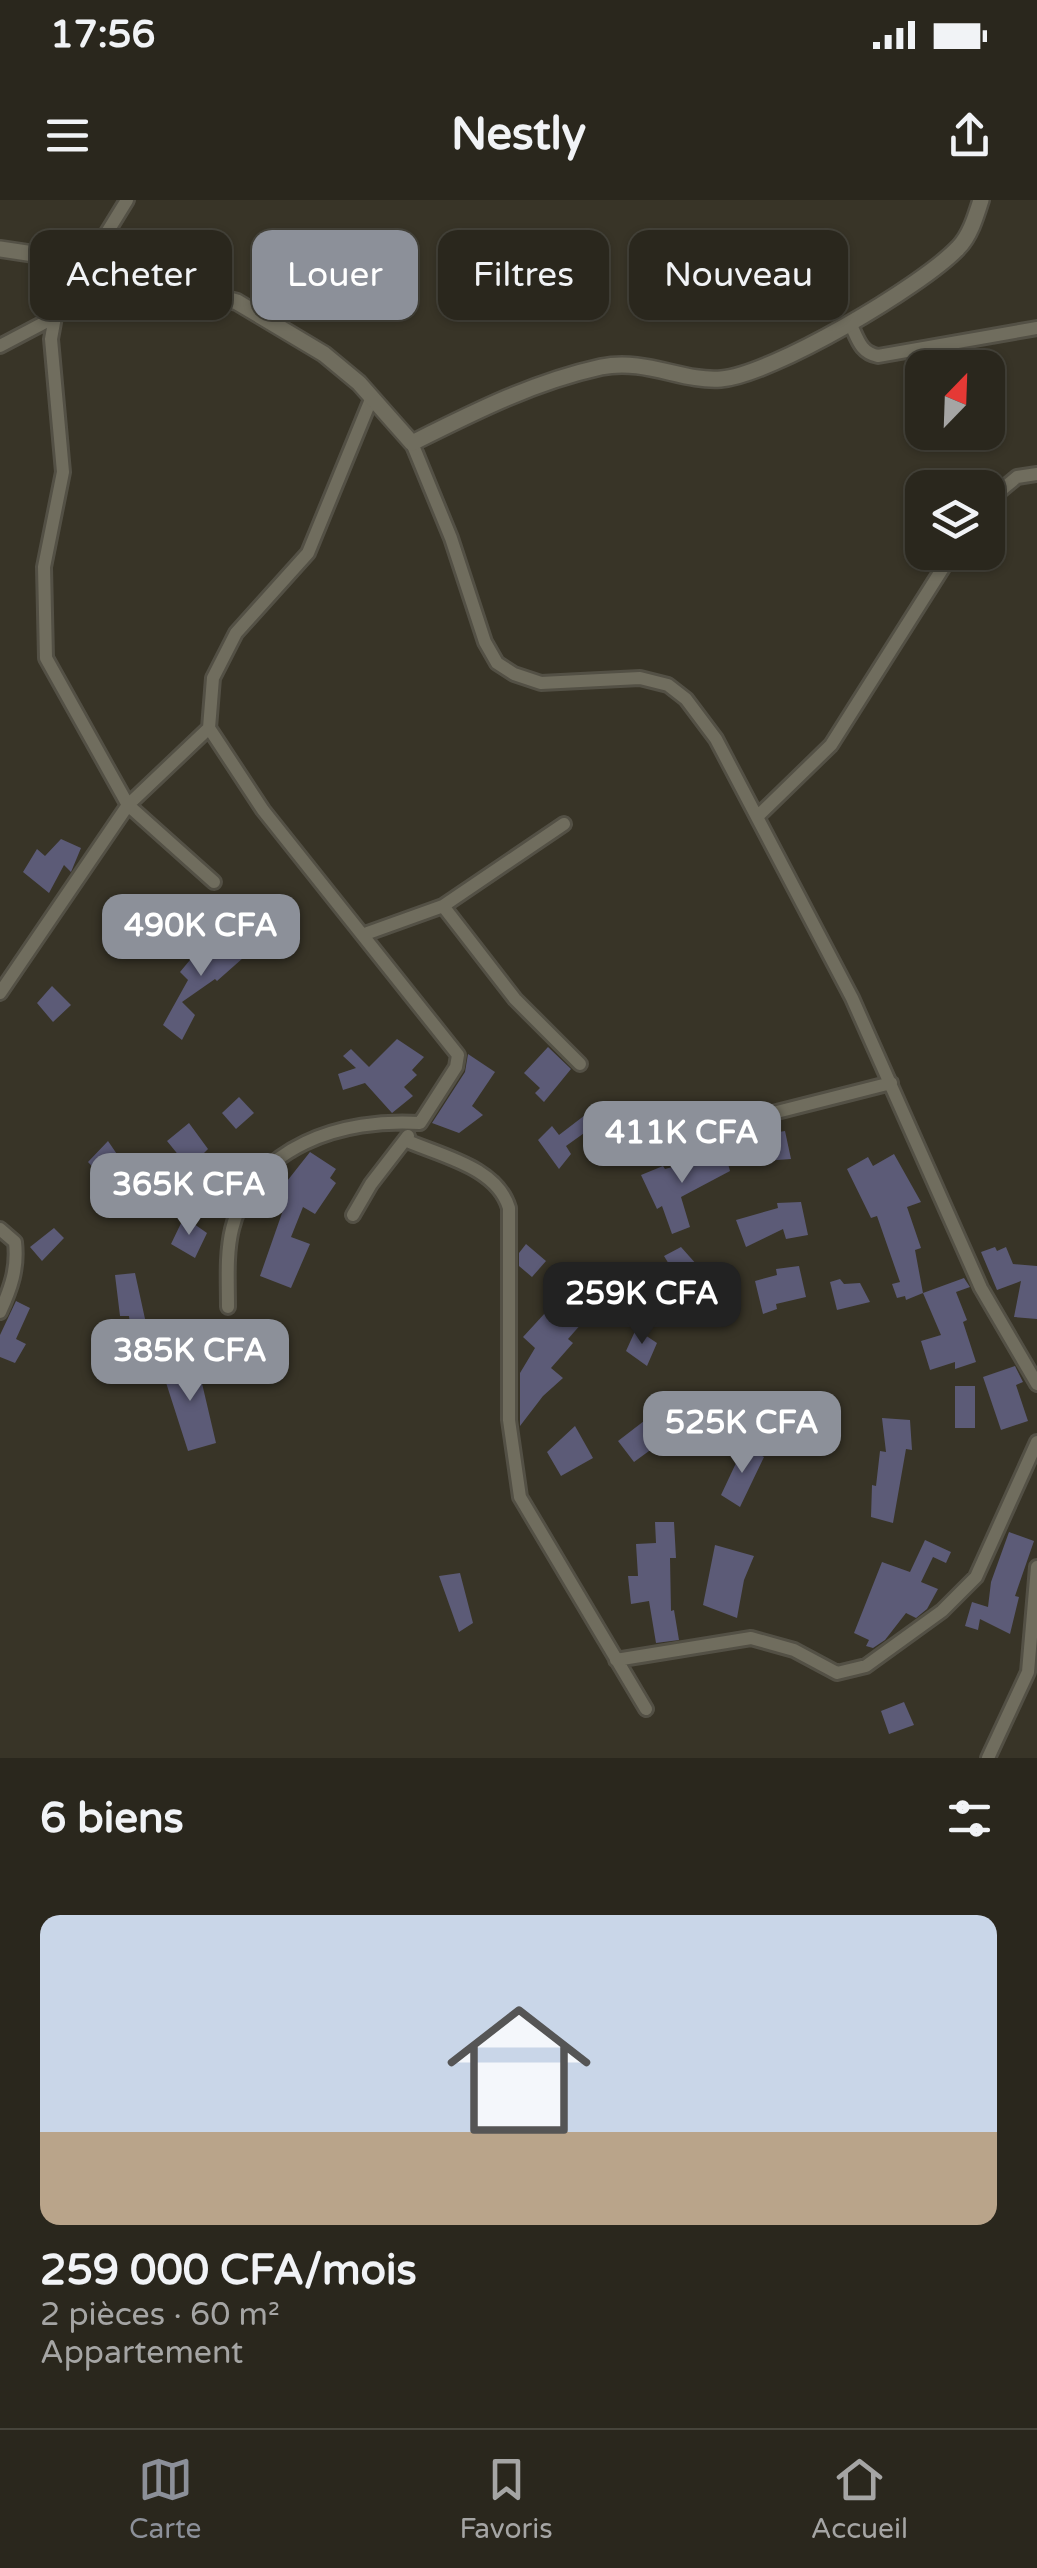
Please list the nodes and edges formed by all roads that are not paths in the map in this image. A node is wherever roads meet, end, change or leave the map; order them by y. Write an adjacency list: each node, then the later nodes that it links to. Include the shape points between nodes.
1 (127, 200): 3 (street)
2 (981, 200): 9 (street, via 958,248)
3 (108, 230)
4 (0, 248): 5 (street)
5 (30, 253)
6 (232, 301): 12 (street, via 324,354)
7 (49, 320): 11 (street)
8 (55, 320): 18 (street, via 63,472 44,567 46,658)
9 (852, 325): 10 (street, via 862,348 878,356); 13 (street, via 718,380 637,364 562,376)
10 (1037, 328)
11 (0, 346)
12 (372, 398): 13 (street); 17 (street, via 308,553 236,633 213,678)
13 (412, 443): 19 (street, via 497,663 541,682 640,678 668,685 716,739)
14 (1037, 474): 15 (street)
15 (1005, 487)
16 (941, 570): 19 (street, via 831,745)
17 (209, 728): 18 (street); 23 (street, via 263,810)
18 (128, 805): 21 (street); 24 (street)
19 (758, 816): 26 (street)
20 (564, 824): 22 (street)
21 (214, 882)
22 (442, 906): 23 (street); 25 (street, via 515,999)
23 (365, 934): 28 (street, via 458,1055)
24 (0, 992)
25 (580, 1064)
26 (891, 1082): 27 (street); 34 (street, via 981,1288)
27 (765, 1115)
28 (420, 1123): 29 (street); 32 (street, via 364,1122 290,1148 250,1188 233,1224)
29 (405, 1140): 30 (street); 37 (street, via 490,1177 504,1192 509,1420 520,1497)
30 (353, 1214)
31 (0, 1229): 33 (street, via 14,1242 17,1259)
32 (228, 1307)
33 (0, 1312)
34 (1037, 1384)
35 (1037, 1442): 37 (street, via 976,1577 942,1611 866,1666 837,1673 752,1638)
36 (1037, 1567): 39 (street, via 1028,1672)
37 (616, 1660): 38 (street)
38 (646, 1709)
39 (988, 1758)

